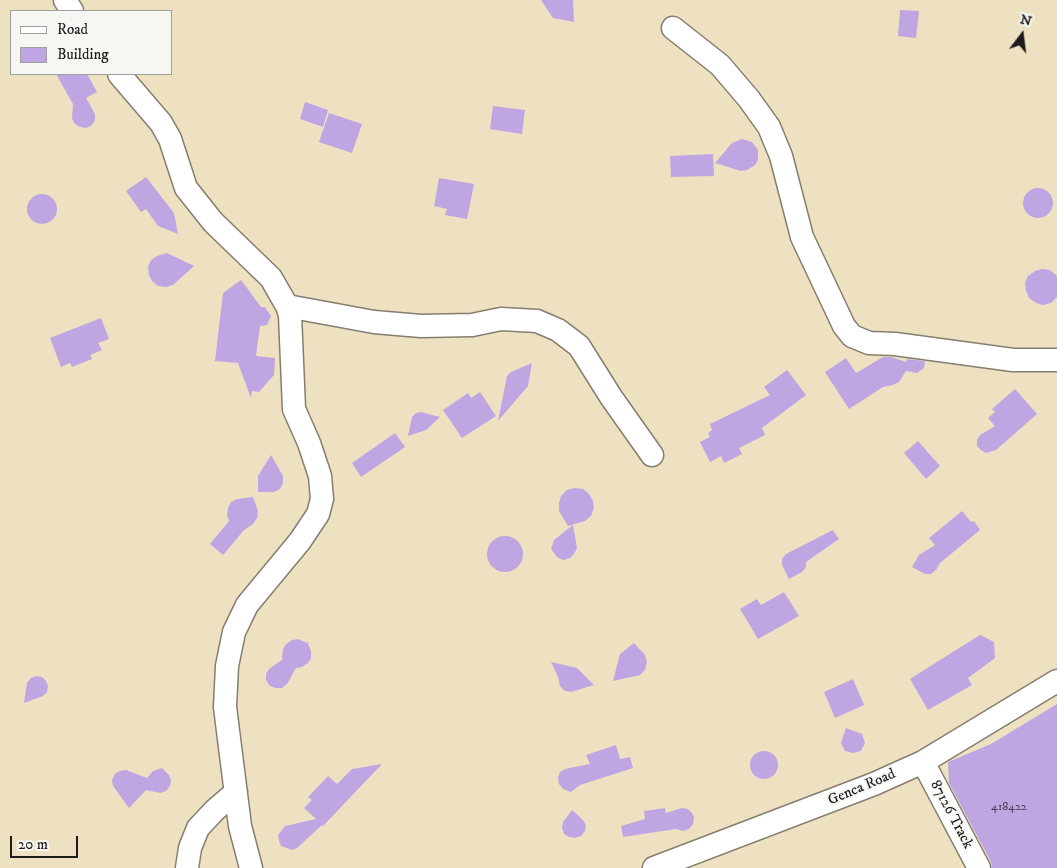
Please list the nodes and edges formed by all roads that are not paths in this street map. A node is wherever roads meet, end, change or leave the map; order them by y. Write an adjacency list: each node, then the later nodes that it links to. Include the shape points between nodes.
1 (673, 28): 4 (street, via 720,65 769,127 781,156 802,238 844,326 852,336 869,343 1012,360)
2 (120, 75): 3 (street, via 161,123 170,139 186,188 213,222 270,278)
3 (288, 306): 5 (street, via 374,322 421,326 472,325 501,319 537,321 558,330 579,346); 8 (street, via 294,409 320,476 322,499 318,514 247,606 234,632 227,666 225,707)
4 (1057, 360)
5 (652, 455)
6 (1057, 681): 7 (street, Genca Road)
7 (923, 762): 11 (street, Genca Road, via 874,784); 12 (street, 87126 Track)
8 (236, 792): 9 (street, via 198,828 190,848); 10 (street, via 240,826)
9 (188, 868)
10 (251, 868)
11 (654, 868)
12 (979, 868)

